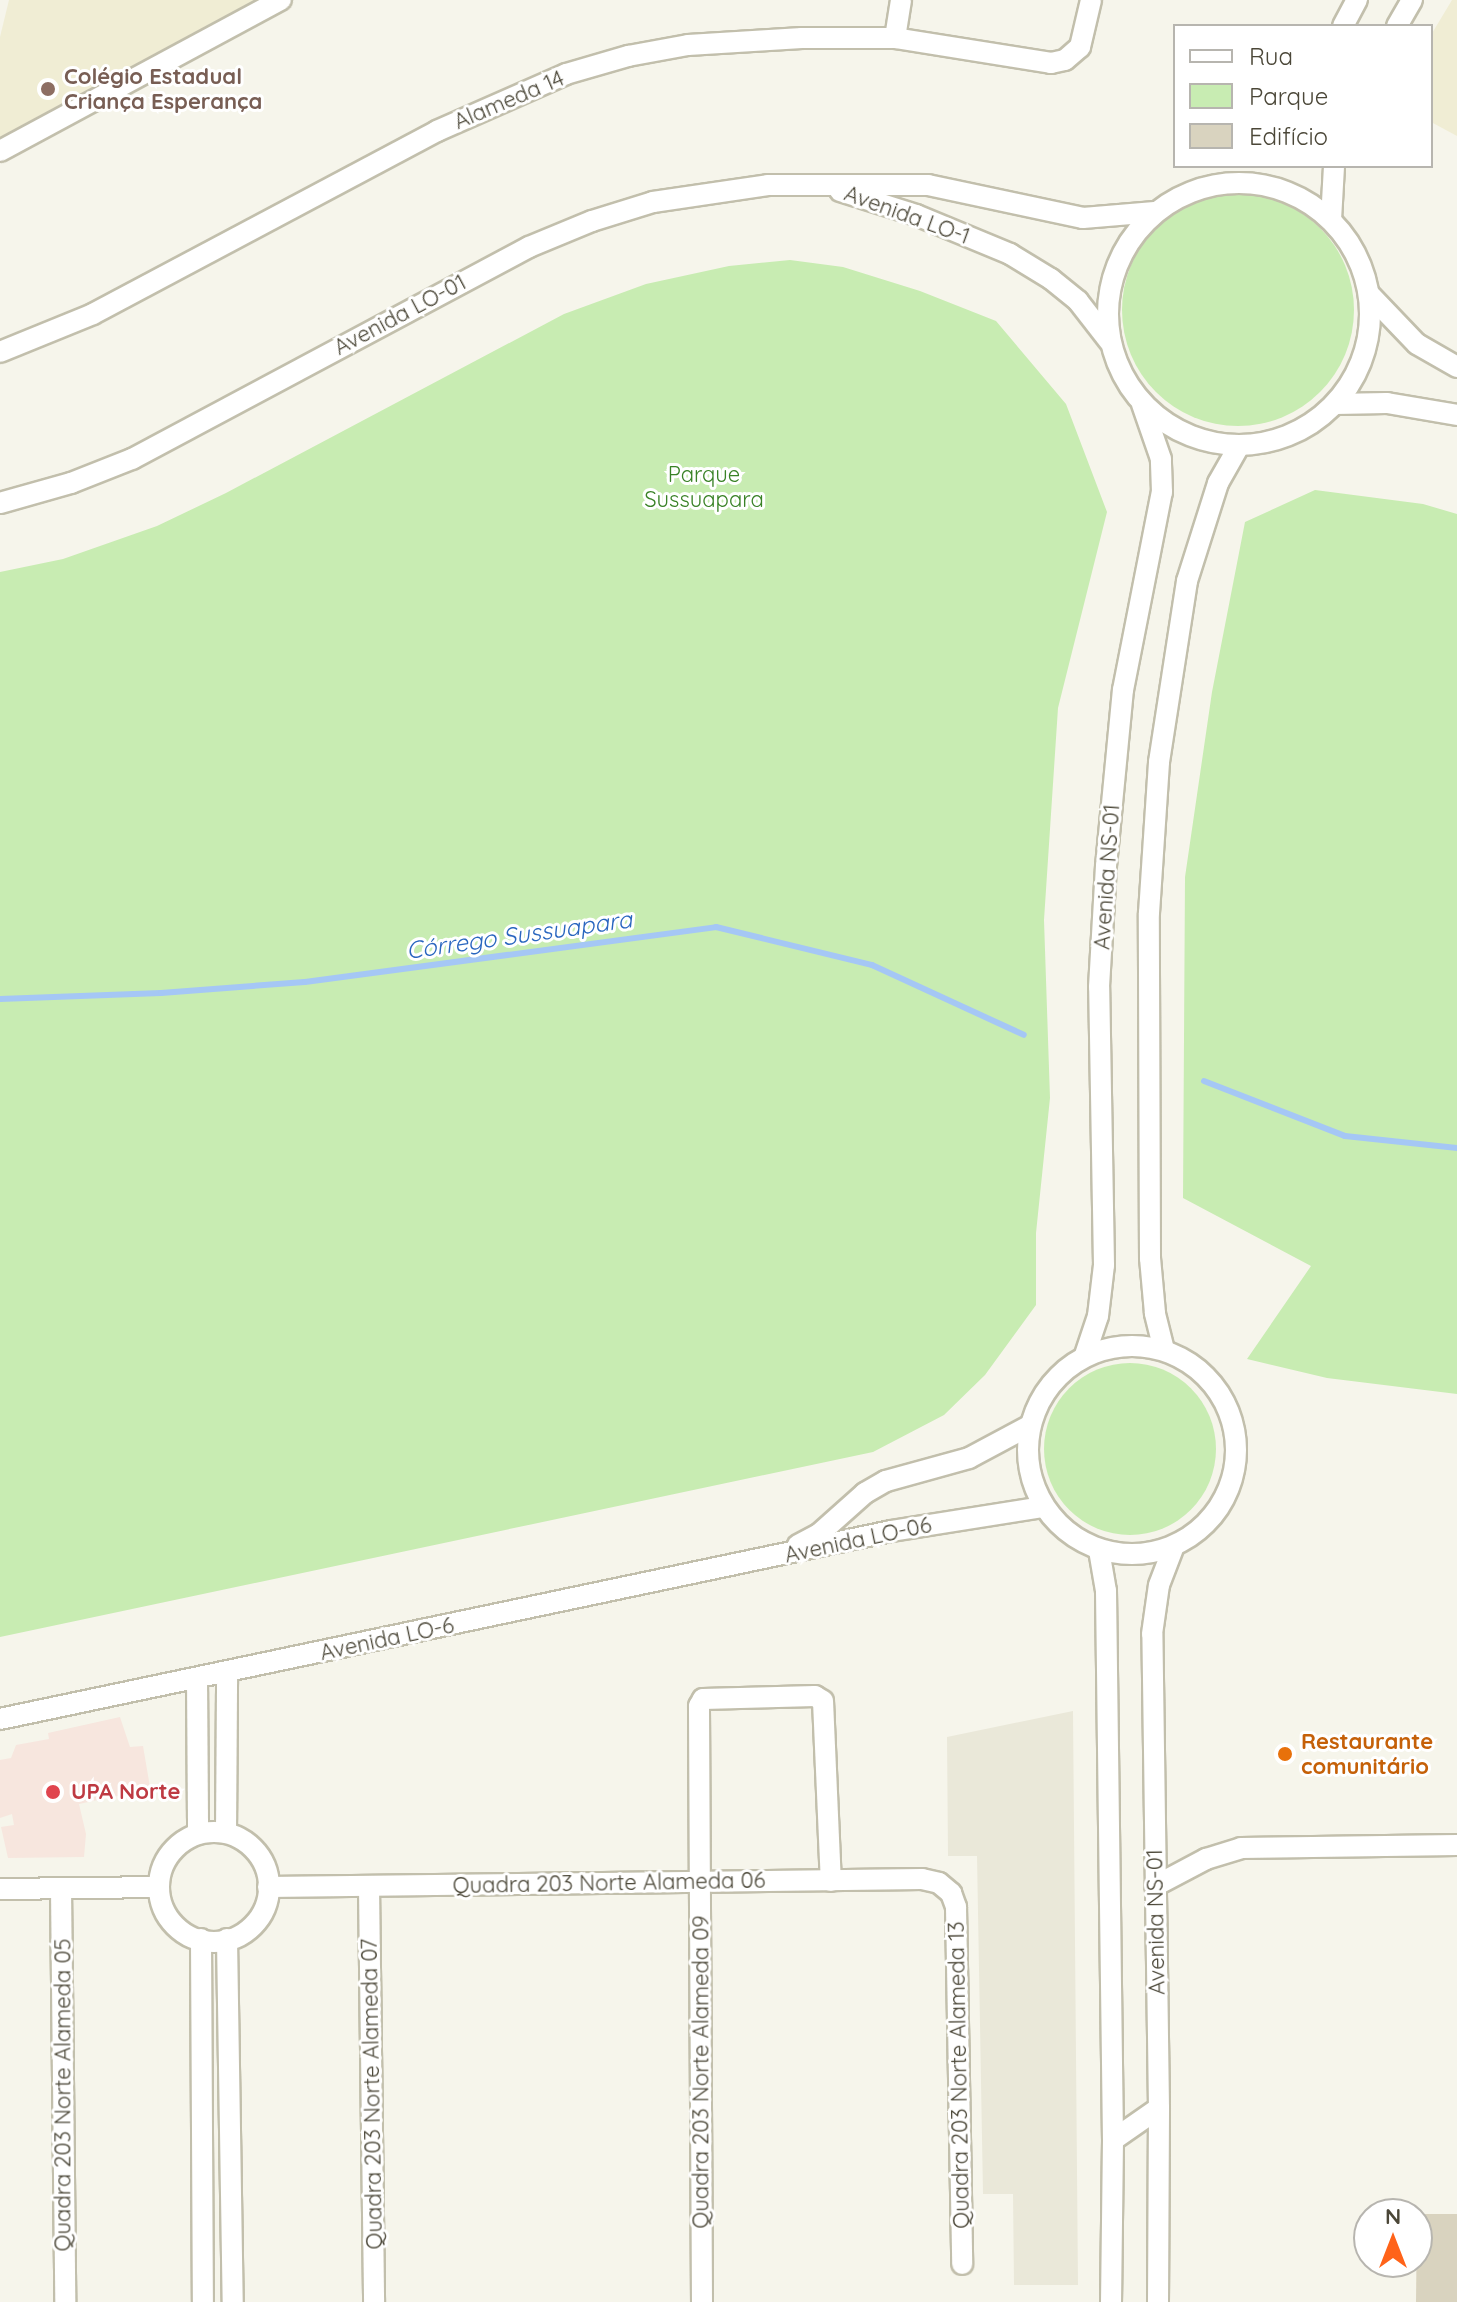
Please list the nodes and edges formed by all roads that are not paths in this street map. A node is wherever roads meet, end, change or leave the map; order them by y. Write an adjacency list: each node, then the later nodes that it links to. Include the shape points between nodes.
1 (281, 0): 9 (street)
2 (901, 0): 8 (street)
3 (1091, 0): 8 (street, Alameda 14, via 1080,47 1065,60 1035,63)
4 (1357, 0): 6 (street)
5 (1412, 0): 7 (street)
6 (1344, 24)
7 (1398, 24)
8 (895, 38): 17 (street, Alameda 14, via 688,45 566,74 437,131 93,314)
9 (0, 151)
10 (1334, 168): 14 (street)
11 (1262, 175): 13 (street, via 1197,190); 14 (street)
12 (818, 184): 13 (street, Avenida LO-1, via 928,185 1083,218); 16 (street, Avenida LO-1, via 916,215 1010,254 1078,301); 23 (street, Avenida LO-01, via 672,197 570,229 132,459)
13 (1155, 212): 16 (street, via 1130,239 1114,270 1107,305)
14 (1331, 220): 15 (street, via 1363,270)
15 (1369, 294): 18 (street, via 1417,344); 20 (street, via 1368,341 1356,374)
16 (1109, 341): 19 (street, via 1121,375)
17 (0, 352)
18 (1457, 367)
19 (1142, 404): 22 (street, via 1170,426 1203,440); 25 (street, Avenida NS-01, via 1161,459 1162,492 1123,690 1107,851 1099,987 1104,1265 1098,1316)
20 (1335, 404): 21 (street, via 1387,403); 22 (street, via 1307,426 1275,440)
21 (1457, 415)
22 (1239, 446): 24 (street, Avenida NS-01, via 1218,483 1187,581 1159,762 1149,913 1150,1258)
23 (0, 503)
24 (1164, 1350): 25 (street, via 1115,1347); 28 (street, via 1195,1366 1219,1391 1234,1422 1237,1457 1229,1491 1211,1520)
25 (1085, 1355): 26 (street, via 1044,1392)
26 (1029, 1426): 27 (street, via 1028,1468); 30 (street, Avenida LO-06, via 969,1458 886,1481 819,1534)
27 (1043, 1507): 29 (street, via 1067,1533); 30 (street, Avenida LO-06, via 891,1531)
28 (1174, 1546): 29 (street, via 1128,1555); 40 (street, Avenida NS-01, via 1159,1585 1152,1634)
29 (1099, 1550): 49 (street, Avenida NS-01, via 1106,1591)
30 (773, 1559): 31 (street, Avenida LO-6)
31 (227, 1672): 32 (street, Avenida LO-6); 34 (street)
32 (197, 1678): 33 (street, Avenida LO-6); 35 (street)
33 (0, 1719)
34 (226, 1833): 35 (street); 42 (street, via 255,1851)
35 (198, 1834): 41 (street, via 170,1854)
36 (1457, 1845): 40 (street, via 1241,1848 1206,1859)
37 (831, 1881): 38 (street, Quadra 203 Norte Alameda 06); 38 (street, Quadra 203 Norte Alameda 09, via 825,1708 820,1698 703,1699); 45 (street, Quadra 203 Norte Alameda 06, via 922,1879)
38 (700, 1882): 39 (street, Quadra 203 Norte Alameda 06); 55 (street, Quadra 203 Norte Alameda 09)
39 (369, 1886): 42 (street, Quadra 203 Norte Alameda 06); 54 (street, Quadra 203 Norte Alameda 07)
40 (1155, 1886): 48 (street, Avenida NS-01)
41 (159, 1887): 43 (street); 46 (street, via 171,1921)
42 (268, 1887): 47 (street, via 258,1919)
43 (61, 1888): 44 (street); 51 (street, Quadra 203 Norte Alameda 05)
44 (0, 1889)
45 (948, 1889): 50 (street, Quadra 203 Norte Alameda 13, via 956,1907)
46 (201, 1939): 47 (street); 52 (street)
47 (227, 1939): 53 (street)
48 (1159, 2108): 49 (street); 57 (street, Avenida NS-01)
49 (1113, 2140): 56 (street, Avenida NS-01)
50 (962, 2264)
51 (65, 2302)
52 (203, 2302)
53 (233, 2302)
54 (374, 2302)
55 (702, 2302)
56 (1111, 2302)
57 (1158, 2302)

